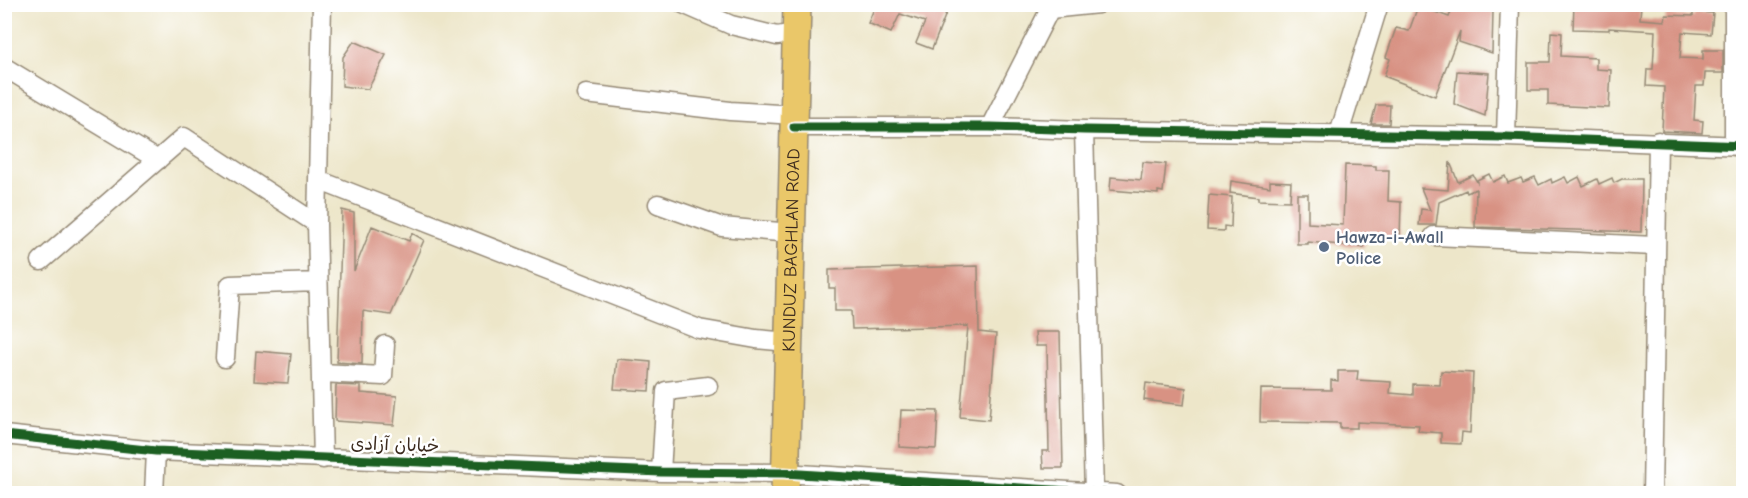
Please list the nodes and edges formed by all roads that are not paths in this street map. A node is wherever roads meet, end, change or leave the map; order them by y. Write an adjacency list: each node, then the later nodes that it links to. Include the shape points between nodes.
1 (322, 4): 19 (street)
2 (683, 4): 8 (street, via 742,28 777,36)
3 (797, 4): 8 (highway, KUNDUZ BAGHLAN ROAD)
4 (1098, 4): 12 (street, via 1050,9)
5 (1379, 4): 14 (street)
6 (1510, 4): 15 (street)
7 (1734, 4): 17 (street)
8 (796, 33): 11 (highway, KUNDUZ BAGHLAN ROAD)
9 (4, 67): 18 (street)
10 (586, 94): 11 (street)
11 (794, 121): 12 (street); 22 (highway, KUNDUZ BAGHLAN ROAD)
12 (990, 127): 13 (street)
13 (1084, 130): 14 (street); 37 (street)
14 (1339, 134): 15 (street)
15 (1506, 137): 16 (street)
16 (1658, 141): 17 (street); 24 (street)
17 (1739, 146)
18 (159, 160): 21 (street, via 184,136); 25 (street)
19 (318, 180): 21 (street); 27 (street, via 699,329)
20 (658, 204): 22 (street, via 722,227)
21 (317, 224): 26 (street)
22 (791, 233): 27 (highway, KUNDUZ BAGHLAN ROAD)
23 (1434, 236): 24 (street)
24 (1655, 246): 40 (street)
25 (41, 261)
26 (318, 282): 29 (street, via 230,285); 30 (street)
27 (788, 342): 36 (highway, KUNDUZ BAGHLAN ROAD)
28 (385, 345): 30 (street, via 383,376)
29 (225, 358)
30 (321, 373): 34 (street)
31 (708, 386): 35 (street, via 666,391)
32 (4, 435): 33 (street, خیابان آزادی)
33 (156, 451): 34 (street, خیابان آزادی); 38 (street)
34 (323, 459): 35 (street, خیابان آزادی)
35 (661, 472): 36 (street, خیابان آزادی)
36 (785, 483): 37 (street, خیابان آزادی)
37 (1094, 493): 39 (street, خیابان آزادی)
38 (154, 494)
39 (1117, 494)
40 (1652, 494)

